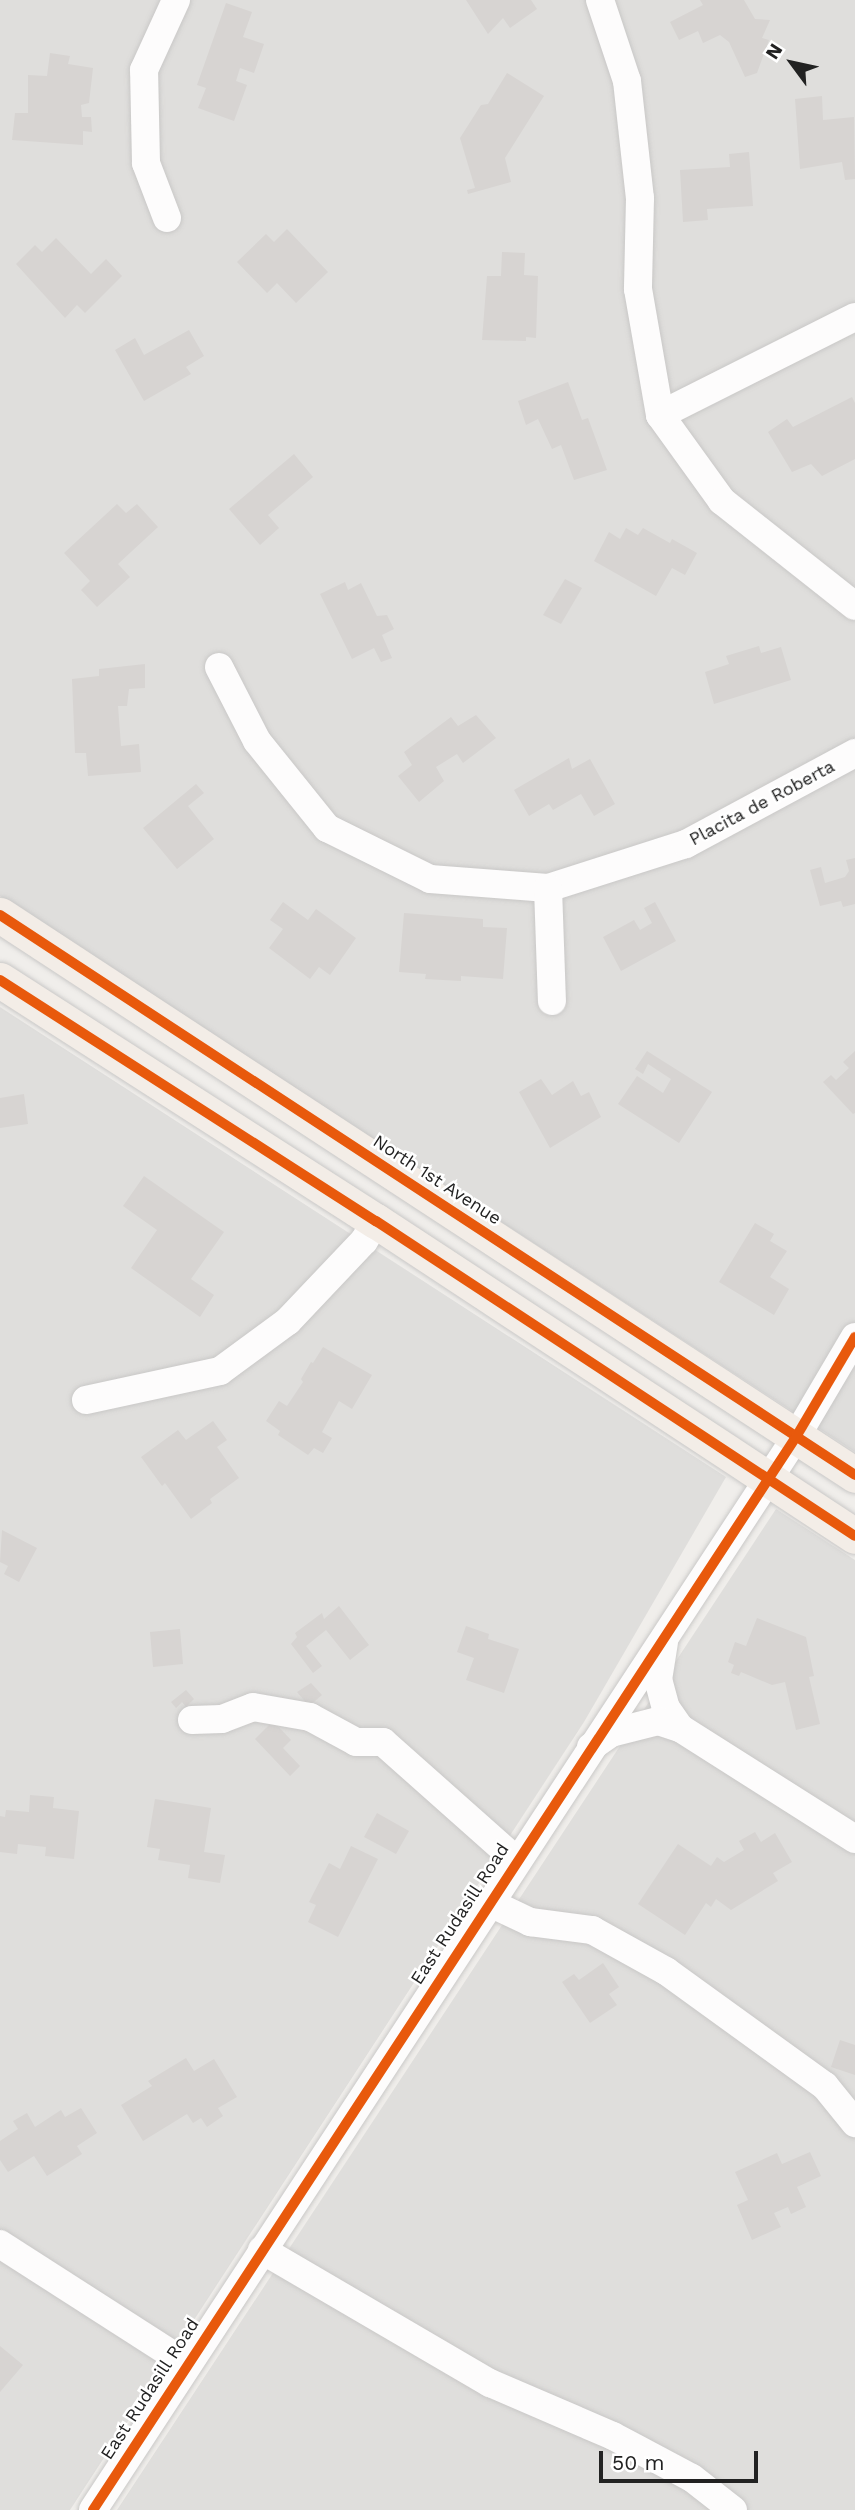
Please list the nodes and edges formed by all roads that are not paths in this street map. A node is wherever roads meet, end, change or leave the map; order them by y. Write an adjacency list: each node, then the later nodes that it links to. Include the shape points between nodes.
1 (176, 0): 3 (street, via 144,70 146,163)
2 (600, 0): 5 (street, via 627,81 640,198 638,289)
3 (167, 218)
4 (855, 317): 5 (street)
5 (660, 415): 6 (street, via 722,501)
6 (855, 606)
7 (219, 667): 9 (street, Placita de Roberta, via 257,741 327,828 430,879)
8 (855, 753): 9 (street, Placita de Roberta, via 686,844)
9 (548, 887): 12 (street)
10 (0, 915): 16 (main road, North 1st Avenue)
11 (0, 980): 13 (main road)
12 (552, 1001)
13 (376, 1222): 15 (street, via 364,1241 288,1321 220,1371); 18 (main road)
14 (855, 1337): 16 (street, East Rudasill Road)
15 (86, 1400)
16 (796, 1437): 17 (main road, North 1st Avenue); 18 (street, East Rudasill Road)
17 (855, 1475)
18 (766, 1478): 19 (main road); 20 (street, East Rudasill Road)
19 (855, 1536)
20 (665, 1632): 22 (street, via 658,1679 666,1708); 23 (street, East Rudasill Road)
21 (192, 1720): 25 (street, via 222,1719 253,1707 310,1717 356,1742 383,1742)
22 (680, 1728): 23 (street, via 658,1721 611,1733); 24 (street)
23 (590, 1748): 25 (street, East Rudasill Road)
24 (855, 1839)
25 (516, 1860): 26 (street, East Rudasill Road)
26 (488, 1902): 27 (street, via 530,1923 592,1930 666,1971 825,2086); 29 (street, East Rudasill Road)
27 (855, 2123)
28 (0, 2244): 30 (street)
29 (262, 2250): 30 (street, East Rudasill Road); 32 (street, via 490,2383 613,2436 692,2478)
30 (187, 2364): 31 (street, East Rudasill Road)
31 (93, 2510)
32 (733, 2510)

